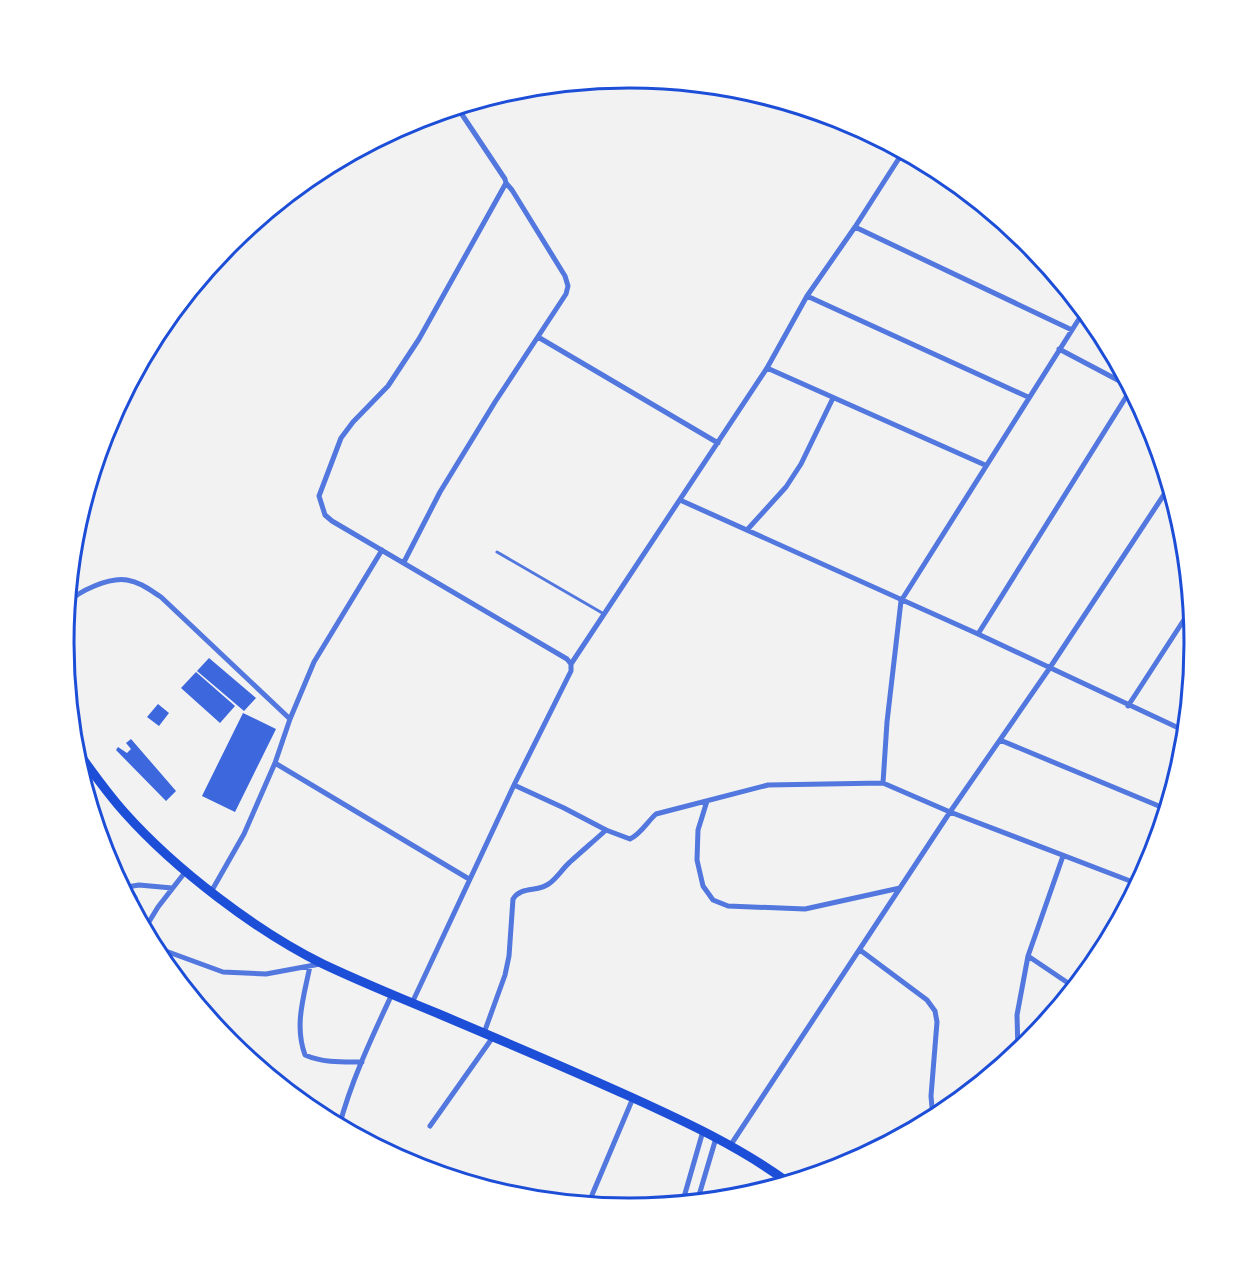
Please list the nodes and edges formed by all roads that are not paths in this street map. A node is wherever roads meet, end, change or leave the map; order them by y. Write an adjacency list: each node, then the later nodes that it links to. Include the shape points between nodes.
1 (461, 114): 3 (street)
2 (898, 159): 4 (street)
3 (506, 183): 8 (street, via 568,286); 20 (street, via 419,339 388,386 341,438 321,489 319,496 325,515)
4 (855, 227): 5 (street); 7 (street)
5 (807, 296): 10 (street); 13 (street)
6 (1079, 319): 7 (street)
7 (1072, 330): 9 (street)
8 (538, 337): 15 (street); 22 (street, via 440,492)
9 (1059, 350): 11 (street); 13 (street)
10 (767, 368): 14 (street); 15 (street)
11 (1117, 381)
12 (1125, 396): 27 (street)
13 (1028, 397): 16 (street)
14 (833, 398): 16 (street); 19 (street, via 801,464)
15 (718, 443): 18 (street)
16 (985, 465): 24 (street)
17 (1164, 495): 29 (street)
18 (680, 501): 19 (street); 25 (street)
19 (747, 530): 24 (street)
20 (382, 550): 22 (street); 31 (street, via 315,662)
21 (497, 552): 25 (lane)
22 (404, 562): 28 (street)
23 (76, 595): 31 (street, via 97,585 125,579 143,585 161,597)
24 (902, 601): 27 (street); 36 (street)
25 (604, 614): 28 (street)
26 (1183, 622): 30 (street)
27 (978, 634): 29 (street)
28 (571, 664): 37 (street)
29 (1049, 669): 30 (street); 33 (street)
30 (1128, 706): 32 (street)
31 (290, 719): 34 (street)
32 (1177, 728)
33 (1000, 740): 39 (street); 40 (street)
34 (275, 763): 44 (street); 49 (street, via 244,834)
35 (87, 764): 43 (main road, via 126,814)
36 (883, 783): 38 (street, via 768,785); 40 (street)
37 (514, 785): 41 (street); 44 (street)
38 (707, 801): 41 (street, via 656,814 630,839); 48 (street, via 698,830 697,860 703,886 713,900 728,906 805,909)
39 (1159, 806)
40 (950, 813): 42 (street); 48 (street)
41 (606, 830): 59 (street, via 549,884 517,893 513,899 509,956)
42 (1063, 856): 45 (street); 53 (street)
43 (186, 871): 47 (street); 49 (main road)
44 (469, 879): 58 (street)
45 (1130, 881)
46 (130, 887): 47 (street)
47 (172, 888): 50 (street)
48 (900, 888): 51 (street)
49 (211, 892): 54 (main road)
50 (149, 923)
51 (860, 950): 63 (street, via 936,1011); 68 (street)
52 (167, 951): 55 (street, via 223,972 266,974)
53 (1028, 956): 56 (street); 60 (street, via 1017,1015)
54 (322, 963): 55 (street); 57 (main road)
55 (310, 966): 61 (street, via 299,1026 305,1055 332,1062)
56 (1068, 983)
57 (392, 994): 58 (main road); 61 (street)
58 (412, 1003): 59 (main road)
59 (488, 1035): 62 (main road); 65 (street)
60 (1018, 1039)
61 (362, 1062): 64 (street)
62 (633, 1098): 66 (main road); 71 (street)
63 (932, 1108)
64 (341, 1118)
65 (430, 1126)
66 (703, 1130): 67 (main road); 72 (street)
67 (716, 1137): 68 (main road); 70 (street)
68 (730, 1146): 69 (main road)
69 (780, 1178)
70 (699, 1194)
71 (592, 1195)
72 (684, 1195)

